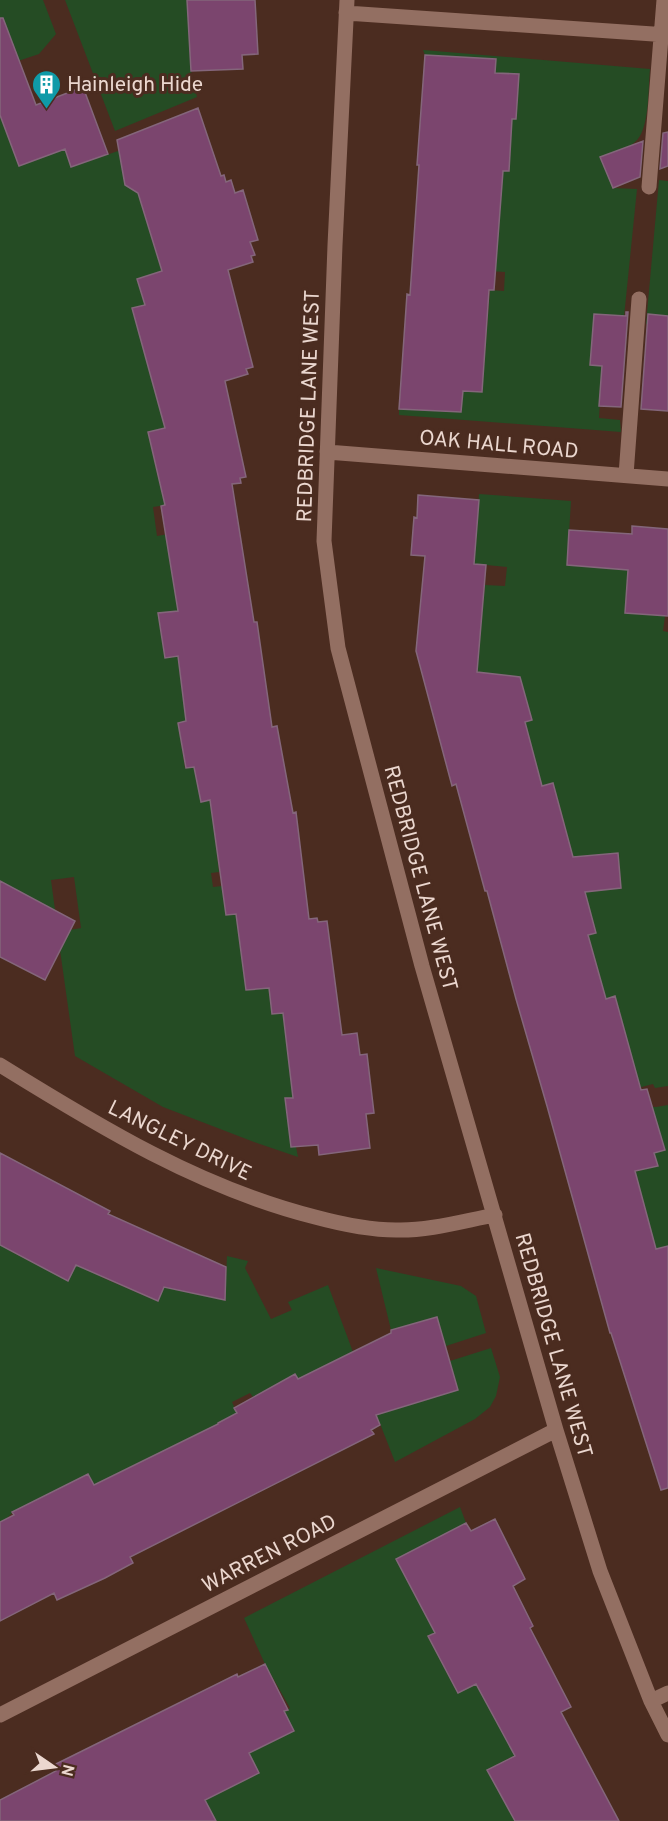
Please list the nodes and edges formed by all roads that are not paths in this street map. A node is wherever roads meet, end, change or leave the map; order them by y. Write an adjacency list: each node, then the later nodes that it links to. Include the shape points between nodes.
1 (664, 0): 3 (street)
2 (346, 6): 3 (street); 6 (street, REDBRIDGE LANE WEST)
3 (665, 35): 4 (street)
4 (649, 187)
5 (639, 298): 7 (street)
6 (327, 452): 7 (street, OAK HALL ROAD); 10 (street, REDBRIDGE LANE WEST, via 324,541 338,648 422,966)
7 (626, 475): 8 (street, OAK HALL ROAD)
8 (668, 479)
9 (0, 1065): 10 (street, LANGLEY DRIVE, via 124,1140 246,1197 348,1225 396,1230)
10 (495, 1215): 11 (street, REDBRIDGE LANE WEST)
11 (556, 1430): 13 (street, REDBRIDGE LANE WEST, via 600,1571); 14 (street, WARREN ROAD)
12 (668, 1693): 13 (street)
13 (651, 1701): 15 (street, REDBRIDGE LANE WEST)
14 (0, 1715)
15 (668, 1735)

